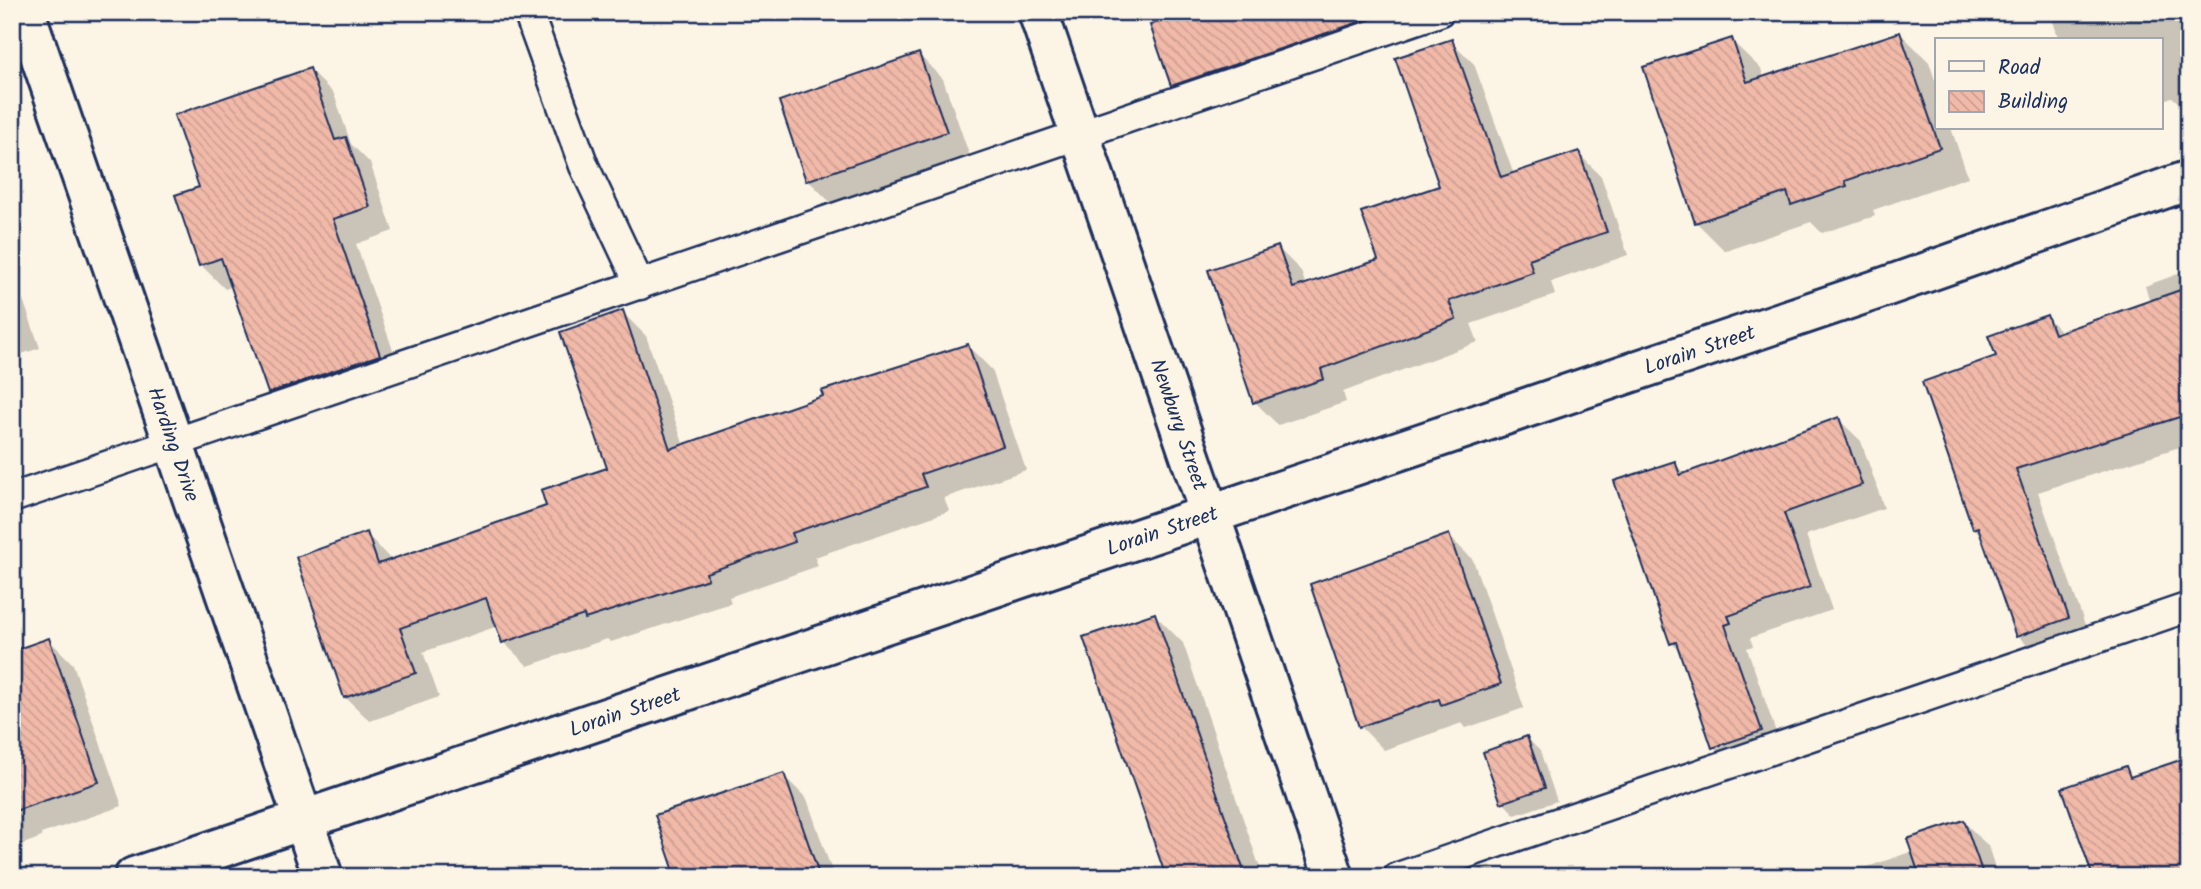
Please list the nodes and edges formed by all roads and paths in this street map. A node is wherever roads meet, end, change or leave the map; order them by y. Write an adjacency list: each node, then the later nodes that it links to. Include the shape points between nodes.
1 (25, 12): 8 (street, Harding Drive)
2 (528, 12): 7 (lane, via 584,166)
3 (1038, 12): 5 (street, Newbury Street)
4 (1426, 14): 5 (lane)
5 (1080, 135): 7 (lane); 10 (street, Newbury Street)
6 (2189, 180): 10 (street, Lorain Street)
7 (640, 285): 8 (lane)
8 (173, 443): 9 (lane); 12 (street, Harding Drive)
9 (12, 498)
10 (1210, 515): 12 (street, Lorain Street); 15 (street, Newbury Street)
11 (2189, 607): 16 (lane)
12 (303, 820): 13 (street, Lorain Street); 14 (street, Harding Drive)
13 (134, 877)
14 (323, 877)
15 (1334, 877)
16 (1398, 877)

